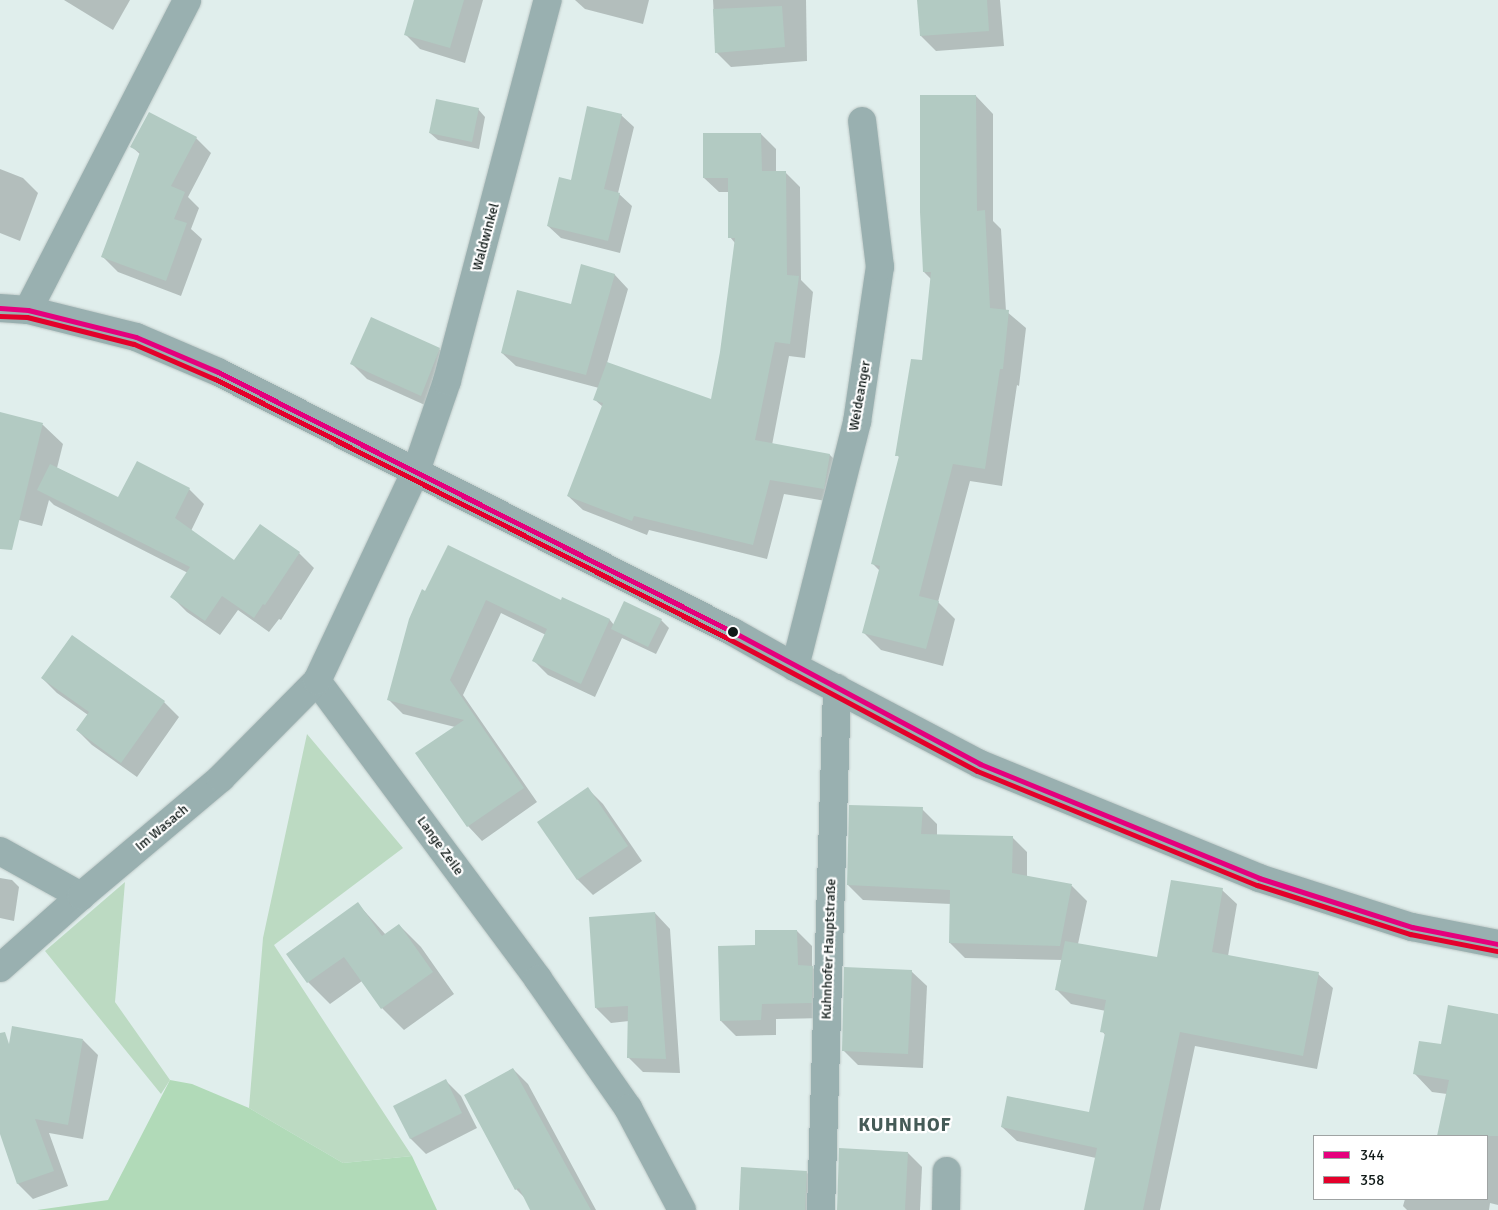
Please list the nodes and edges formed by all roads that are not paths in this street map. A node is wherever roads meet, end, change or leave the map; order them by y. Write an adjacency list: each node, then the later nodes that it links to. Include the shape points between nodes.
1 (187, 0): 5 (street)
2 (548, 0): 6 (street, Waldwinkel, via 447,381)
3 (862, 121): 7 (street, Weideanger, via 880,267 857,422)
4 (0, 308): 5 (street)
5 (28, 310): 6 (street, via 136,337 218,372)
6 (416, 471): 7 (street, via 733,632); 8 (street)
7 (795, 667): 9 (street)
8 (317, 681): 11 (street, Im Wasach, via 221,778); 15 (street, Lange Zeile, via 538,979 628,1108)
9 (837, 688): 12 (street, via 980,764 1259,878 1412,927); 16 (street, Kuhnhofer Hauptstraße)
10 (0, 851): 11 (street)
11 (81, 896): 13 (street, Im Wasach)
12 (1498, 944)
13 (0, 968)
14 (947, 1171): 17 (street)
15 (682, 1210)
16 (821, 1210)
17 (946, 1210)

